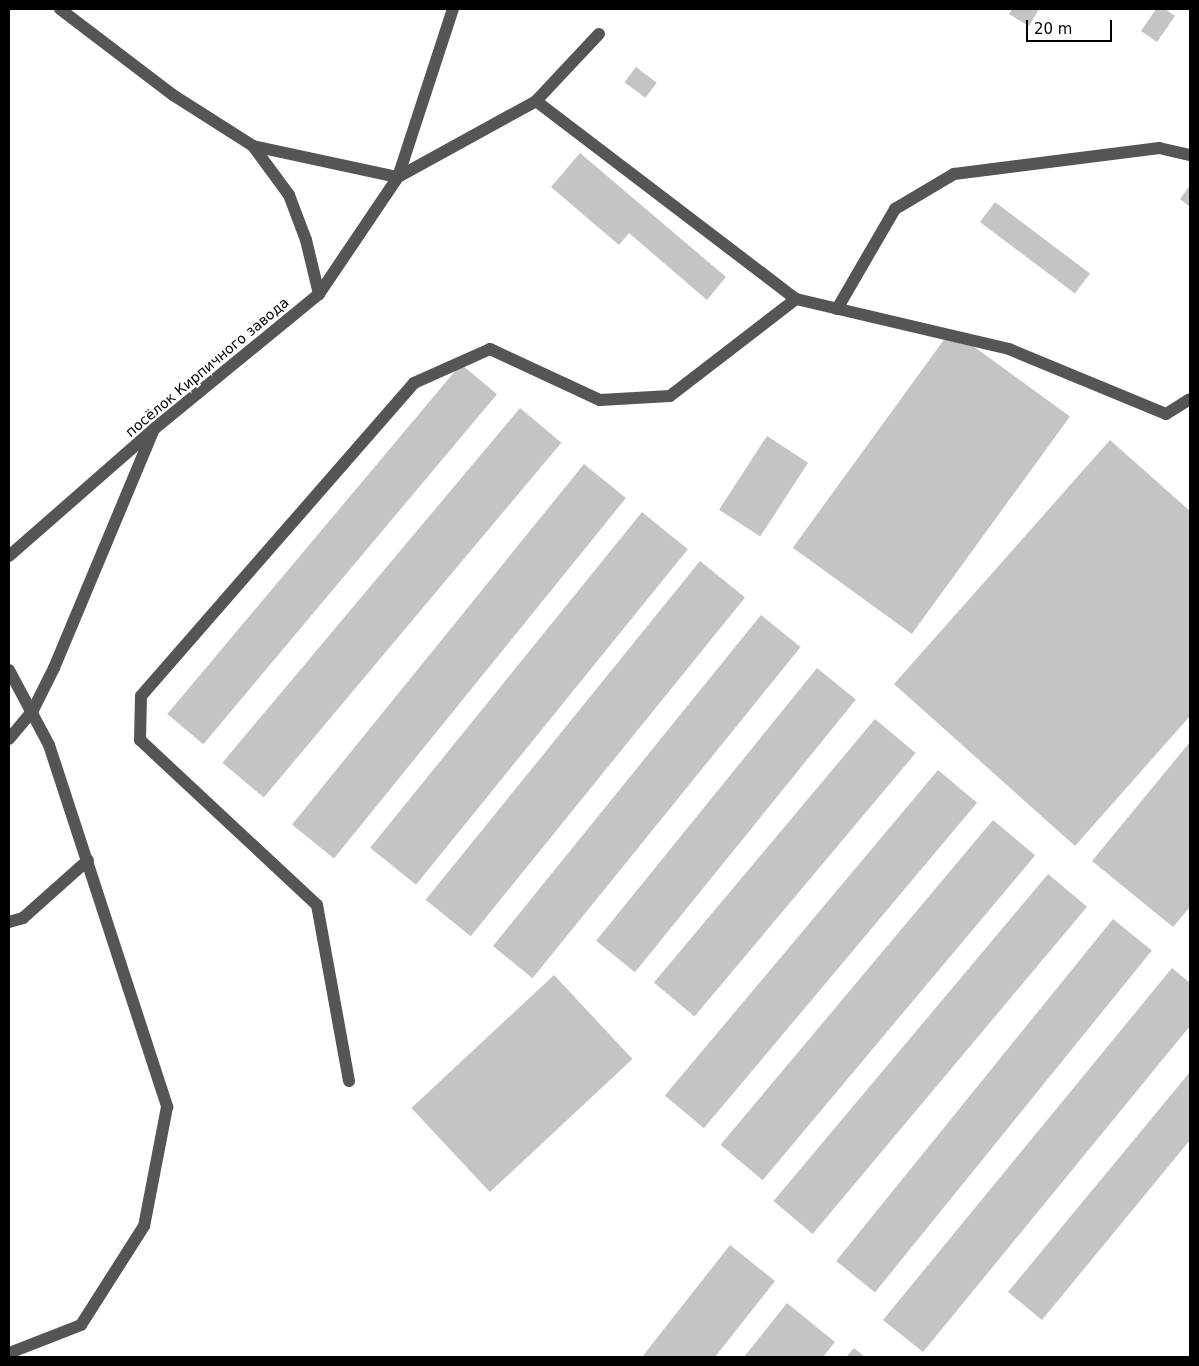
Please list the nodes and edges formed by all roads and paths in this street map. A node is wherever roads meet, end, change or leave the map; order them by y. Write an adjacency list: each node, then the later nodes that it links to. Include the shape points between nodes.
1 (60, 9): 5 (street, via 172,95)
2 (453, 9): 7 (street)
3 (599, 34): 4 (street)
4 (536, 100): 7 (street); 9 (street)
5 (253, 146): 7 (street); 8 (street, via 289,195 306,240)
6 (1190, 155): 10 (street, via 1159,148 954,174 894,209)
7 (398, 177): 8 (street, посёлок Кирпичного завода)
8 (319, 294): 12 (street, посёлок Кирпичного завода)
9 (796, 299): 10 (street); 19 (street, via 670,396 600,400 490,349 414,383 141,696 140,740 317,905)
10 (837, 309): 11 (street, via 1009,349 1166,414)
11 (1190, 399)
12 (154, 429): 13 (street, посёлок Кирпичного завода); 15 (street, via 54,668)
13 (9, 556)
14 (9, 670): 15 (street)
15 (32, 712): 16 (street); 17 (street, via 49,745)
16 (9, 739)
17 (88, 860): 18 (street, via 23,918); 20 (street, via 167,1107 144,1226 92,1308 81,1324)
18 (9, 922)
19 (348, 1081)
20 (9, 1354)

